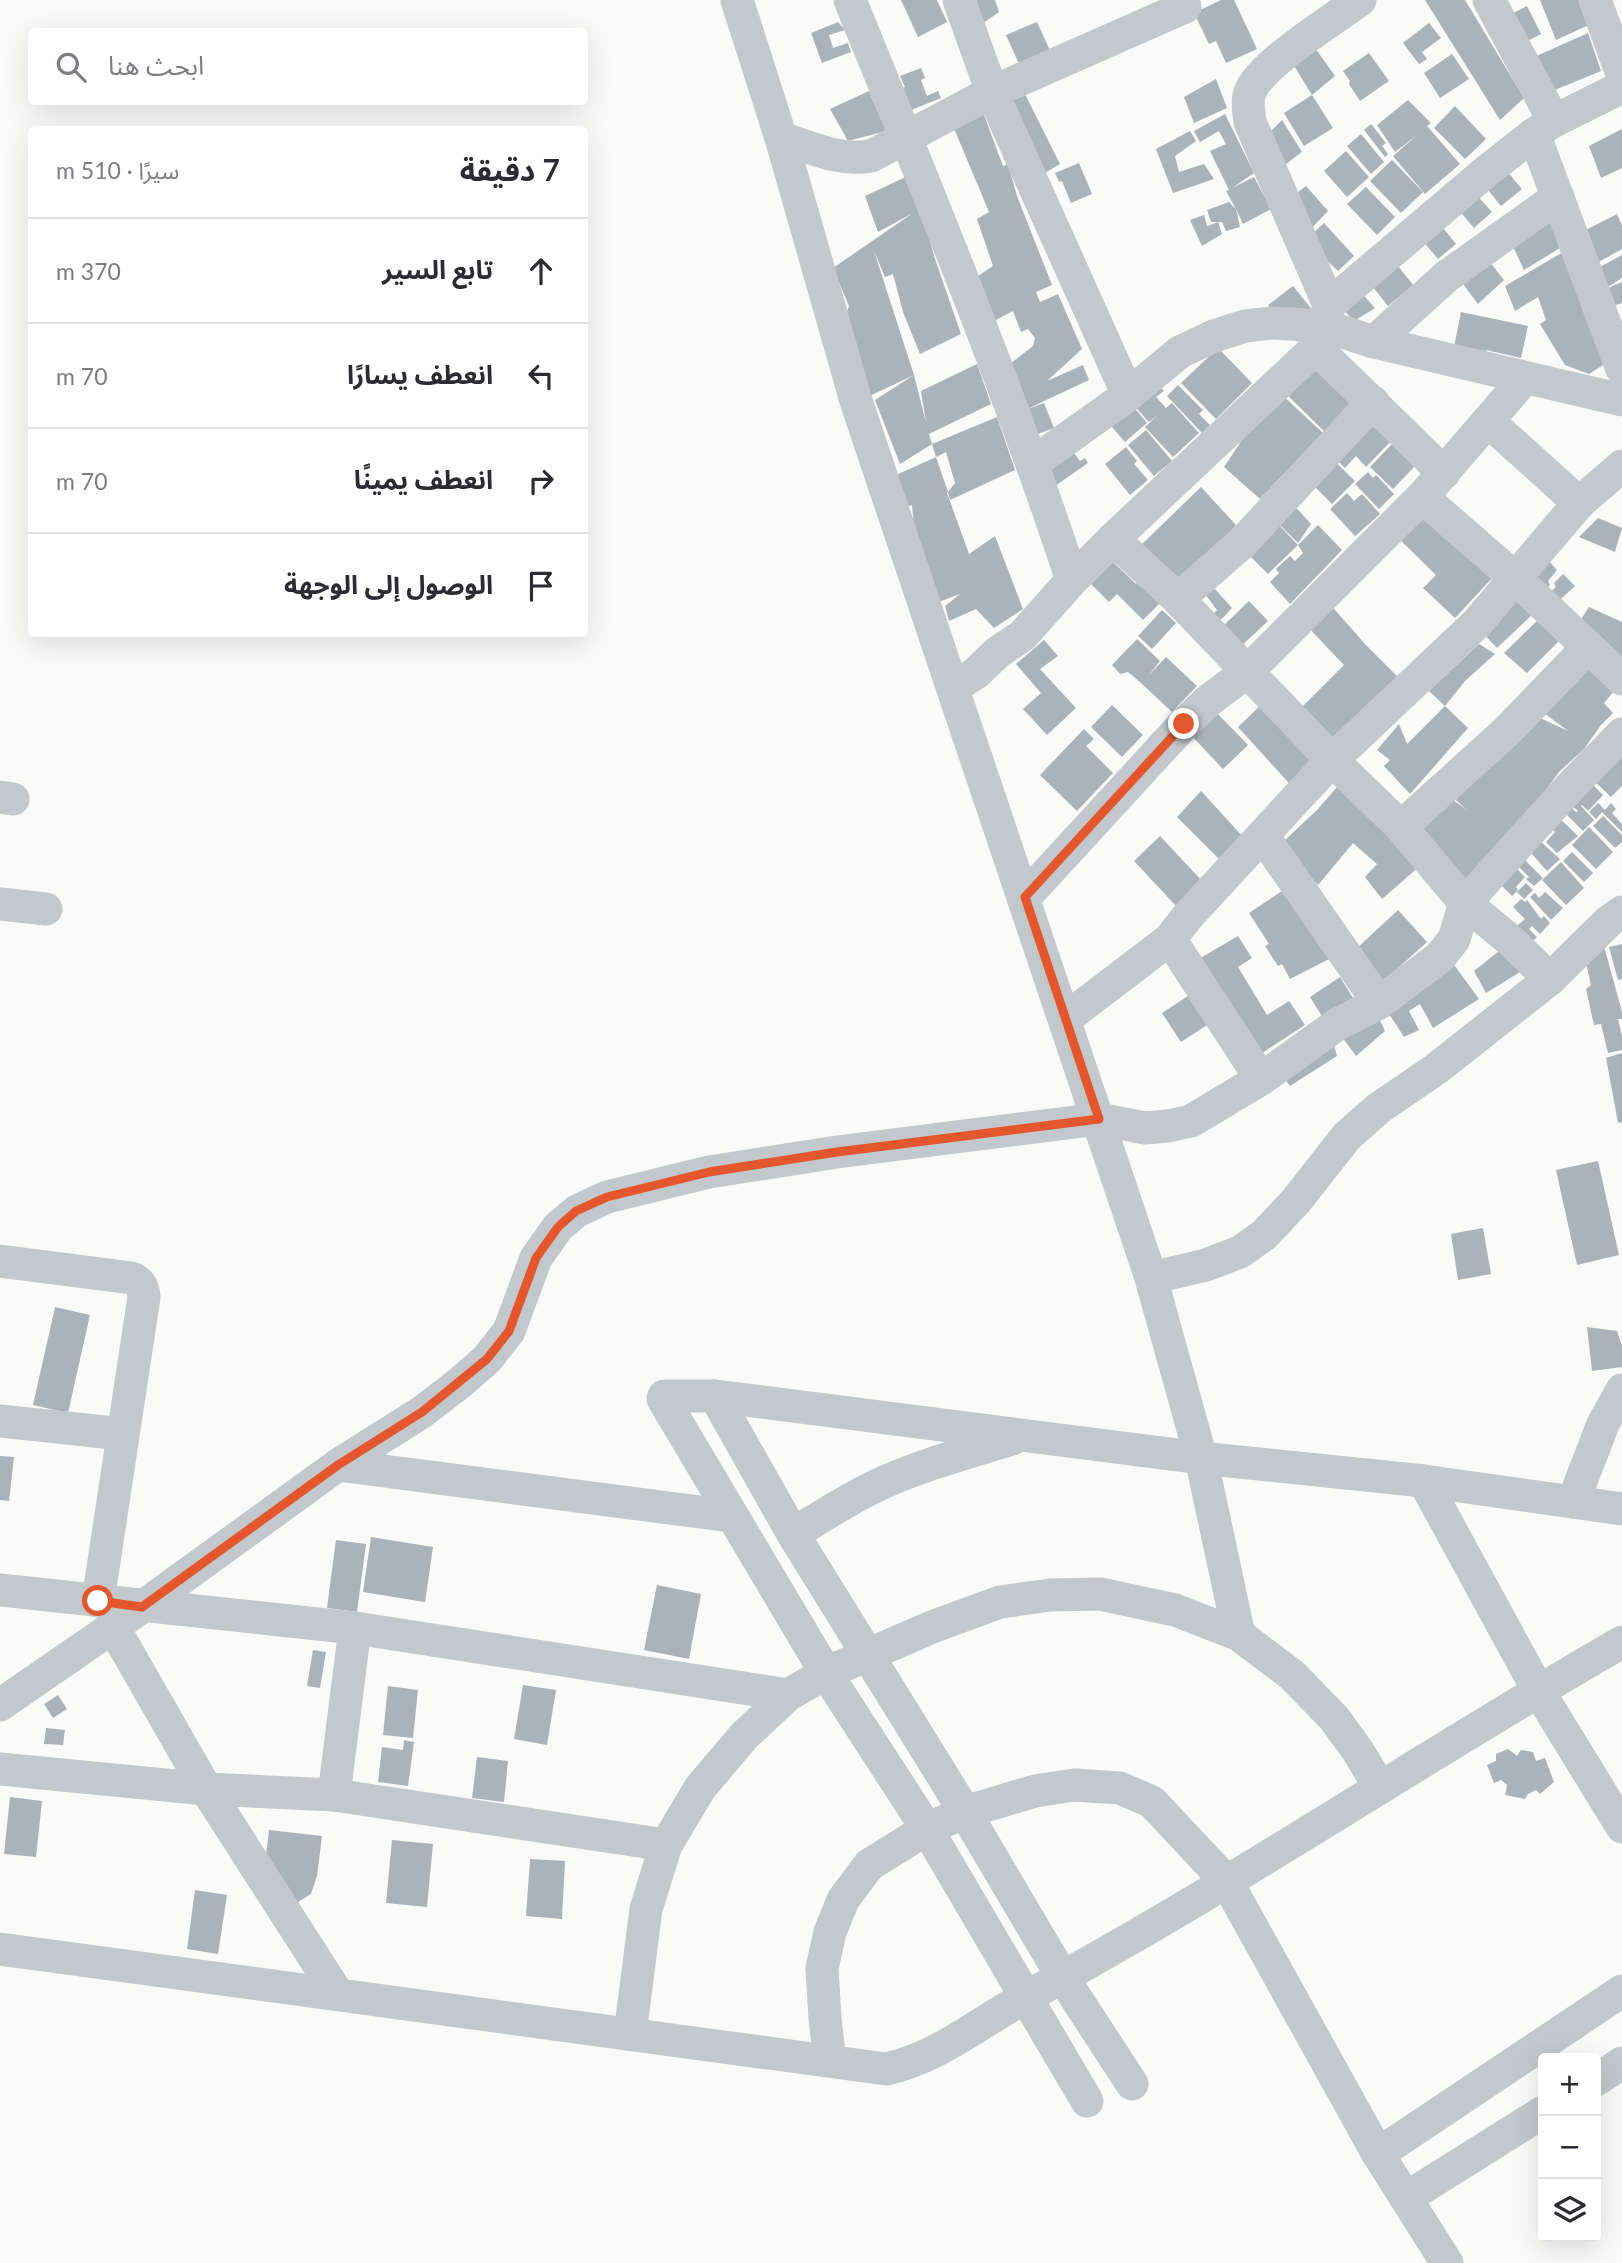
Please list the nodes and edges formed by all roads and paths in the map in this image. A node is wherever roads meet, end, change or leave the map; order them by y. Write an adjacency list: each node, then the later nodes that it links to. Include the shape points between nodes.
1 (737, 0): 12 (street)
2 (850, 0): 13 (street)
3 (959, 0): 10 (street)
4 (1360, 0): 15 (street, via 1270,65 1251,90 1248,102 1250,122)
5 (1489, 0): 11 (street)
6 (1595, 0): 8 (street)
7 (1185, 7): 10 (street)
8 (1622, 74)
9 (1622, 87): 11 (street)
10 (992, 92): 13 (street); 19 (street)
11 (1544, 128): 14 (street); 15 (street, via 1488,170)
12 (781, 138): 13 (street, via 858,159); 35 (street, via 856,401)
13 (907, 139): 23 (street)
14 (1558, 197): 16 (street, via 1447,276); 17 (street)
15 (1323, 326): 16 (street); 19 (street, via 1272,323 1214,335 1180,352); 21 (street); 28 (street)
16 (1374, 342): 18 (street)
17 (1622, 369)
18 (1525, 378): 20 (street); 22 (street)
19 (1128, 395): 23 (street)
20 (1622, 400)
21 (1373, 402): 25 (street); 31 (street, via 1243,542)
22 (1488, 421): 25 (street); 27 (street)
23 (1033, 463): 30 (street)
24 (1622, 466): 27 (street)
25 (1444, 473): 26 (street)
26 (1422, 497): 29 (street); 33 (street)
27 (1579, 503): 29 (street)
28 (1113, 539): 30 (street); 31 (street)
29 (1515, 578): 32 (street); 37 (street, via 1476,622)
30 (1072, 580): 35 (street, via 1022,636)
31 (1178, 599): 33 (street)
32 (1588, 648): 34 (street); 38 (street, via 1507,731)
33 (1248, 671): 37 (street); 40 (street, via 1184,724)
34 (1622, 679)
35 (953, 688): 40 (street)
36 (1622, 734): 41 (street)
37 (1332, 760): 38 (street); 39 (street)
38 (1401, 827): 41 (street)
39 (1264, 836): 45 (street); 47 (street)
40 (1025, 897): 48 (street)
41 (1465, 903): 46 (street); 47 (street, via 1454,939 1440,957)
42 (0, 904): 43 (street)
43 (46, 909)
44 (1622, 912): 46 (street)
45 (1170, 939): 48 (street); 49 (street)
46 (1550, 979): 52 (street, via 1347,1136 1264,1235 1240,1252 1206,1265)
47 (1378, 1003): 49 (street, via 1336,1025)
48 (1066, 1019): 50 (street)
49 (1261, 1079): 50 (street, via 1191,1121 1145,1128)
50 (1099, 1119): 52 (street); 59 (street, via 709,1172 607,1197 576,1211 536,1258 509,1331 487,1359 422,1412)
51 (0, 1261): 56 (street, via 132,1278 140,1283 144,1297)
52 (1151, 1278): 58 (street)
53 (1622, 1390): 61 (street, via 1602,1424)
54 (715, 1395): 57 (street); 63 (street, via 667,1394 663,1399); 64 (street)
55 (0, 1421): 56 (street)
56 (123, 1434): 67 (street)
57 (1021, 1436): 58 (street); 64 (street, via 880,1484)
58 (1201, 1458): 60 (street); 69 (street)
59 (338, 1465): 63 (street); 66 (street)
60 (1424, 1481): 61 (street); 73 (street)
61 (1573, 1502): 62 (street)
62 (1622, 1509)
63 (731, 1516): 72 (street)
64 (793, 1534): 71 (street)
65 (0, 1590): 67 (street)
66 (142, 1607): 67 (street); 68 (street)
67 (105, 1613): 75 (street); 78 (street)
68 (355, 1628): 74 (street); 79 (street)
69 (1239, 1635): 71 (street, via 1162,1607 1100,1594 1050,1595 1000,1602); 77 (street, via 1292,1675 1334,1717)
70 (1622, 1642): 73 (street)
71 (868, 1656): 72 (street); 80 (street)
72 (825, 1673): 74 (street); 82 (street)
73 (1538, 1690): 77 (street); 81 (street)
74 (788, 1695): 83 (street, via 744,1736 700,1788)
75 (0, 1705)
76 (0, 1769): 78 (street)
77 (1380, 1788): 84 (street)
78 (206, 1789): 79 (street); 88 (street)
79 (334, 1796): 83 (street)
80 (965, 1812): 82 (street); 84 (street, via 1035,1791 1074,1785 1120,1788 1152,1802); 86 (street)
81 (1622, 1827)
82 (927, 1829): 89 (street); 91 (street, via 869,1865 843,1900 822,1968)
83 (666, 1845): 90 (street, via 646,1909)
84 (1227, 1882): 86 (street); 97 (street)
85 (0, 1949): 88 (street)
86 (1063, 1978): 89 (street); 94 (street)
87 (1622, 1991): 97 (street)
88 (337, 1993): 90 (street)
89 (1025, 1998): 91 (street, via 905,2065 886,2069); 95 (street)
90 (630, 2034): 91 (street)
91 (830, 2061)
92 (1622, 2063): 93 (street)
93 (1601, 2077)
94 (1132, 2084)
95 (1087, 2101)
96 (1538, 2115): 98 (street)
97 (1378, 2154): 98 (street)
98 (1406, 2198): 99 (street)
99 (1447, 2263)

